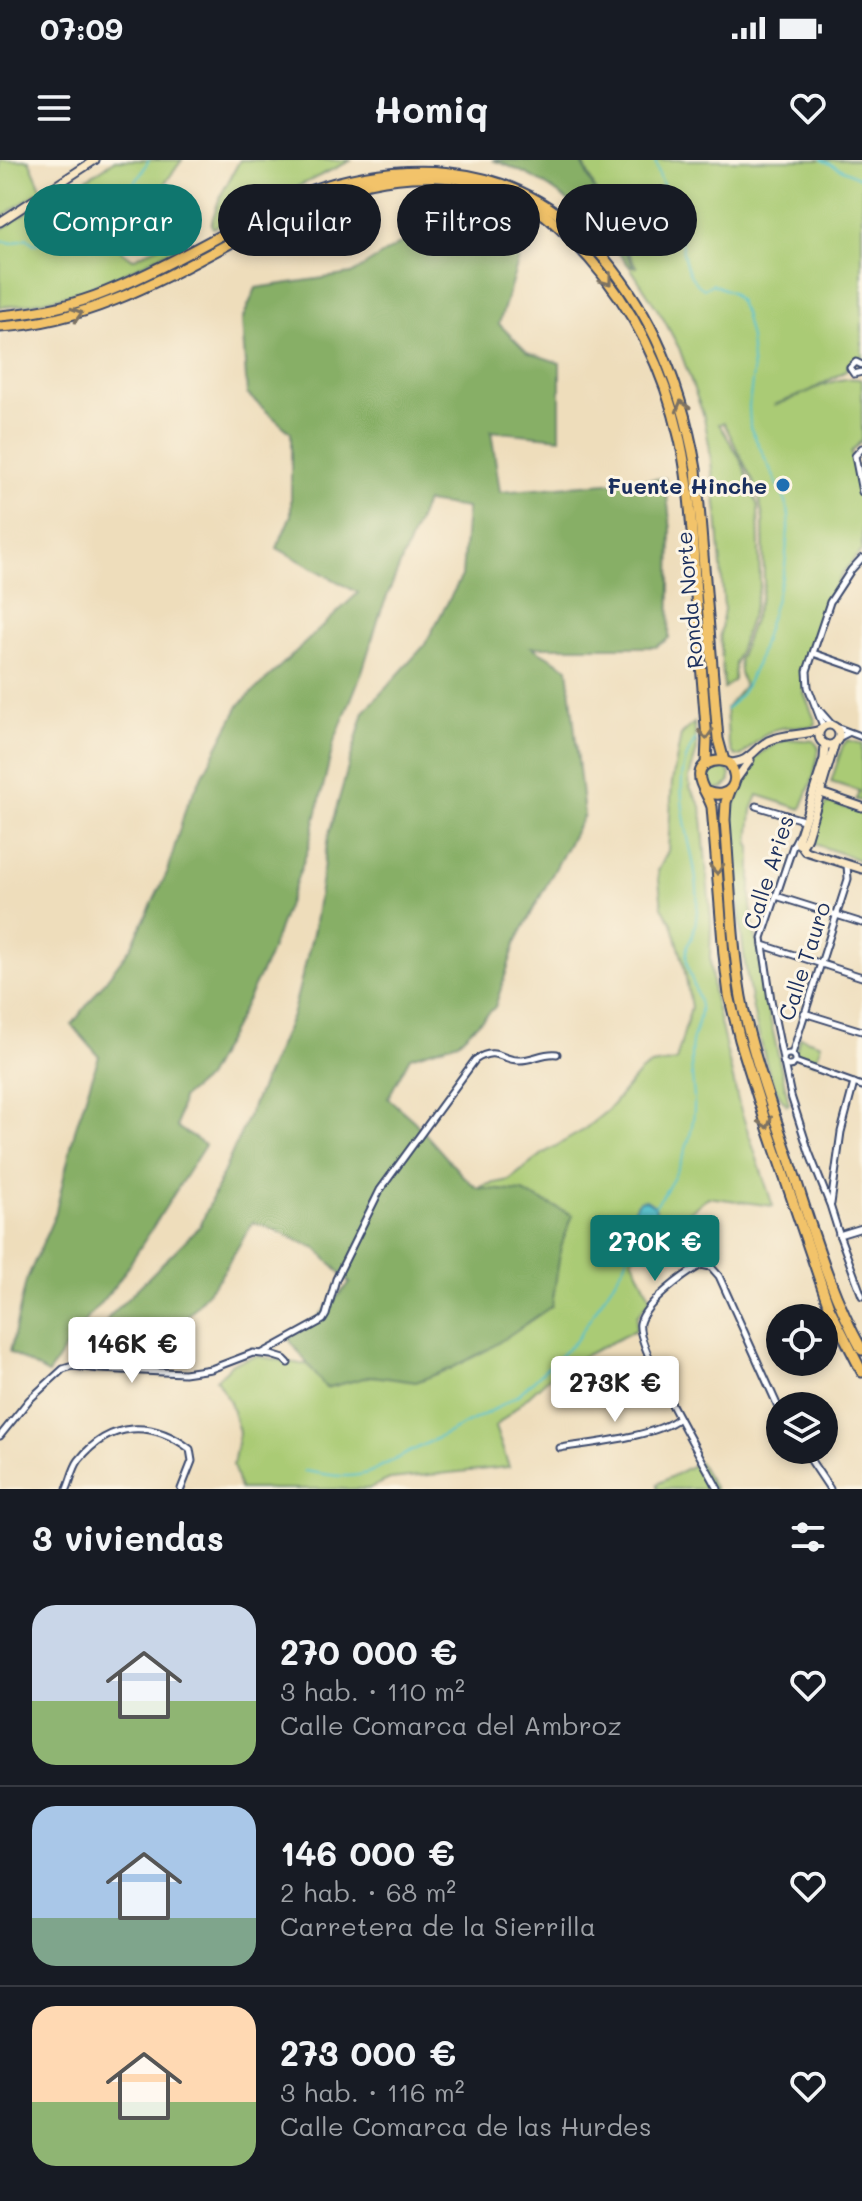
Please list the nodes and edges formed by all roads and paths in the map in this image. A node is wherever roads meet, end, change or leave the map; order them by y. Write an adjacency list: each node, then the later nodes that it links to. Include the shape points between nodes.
1 (95, 160): 2 (main road)
2 (0, 222)
3 (0, 316): 19 (highway, Ronda Norte, one-way to 3, via 718,739 696,469 676,384 651,328 621,280 585,238 541,202 478,173 430,166 382,169 308,190 103,293)
4 (0, 327): 20 (highway, Ronda Norte, one-way to 20, via 42,323 98,307 317,200 365,183 419,176 468,181 535,209 564,232 628,310 673,413 686,469)
5 (862, 365): 6 (street, via 856,362 850,368)
6 (862, 373)
7 (862, 448): 8 (street, via 855,456)
8 (862, 492)
9 (862, 558): 10 (street, via 830,602)
10 (813, 653): 11 (street); 12 (street, via 808,687)
11 (862, 670)
12 (828, 727): 13 (street); 14 (main road); 16 (main road, via 839,733); 17 (main road, Calle Aries)
13 (849, 733): 15 (street); 16 (street)
14 (809, 734): 17 (main road); 18 (main road, via 779,737)
15 (862, 737)
16 (836, 741): 17 (main road); 23 (main road, Calle Aries)
17 (823, 742): 23 (main road, Calle Aries)
18 (753, 754): 19 (main road); 21 (main road)
19 (726, 762): 20 (highway); 21 (highway, Ronda Norte, via 734,770)
20 (706, 764): 22 (highway, Ronda Norte, via 699,778)
21 (733, 786): 22 (highway, via 721,795); 49 (highway, Ronda Norte, via 725,820 746,1017 819,1249)
22 (707, 792): 52 (highway, Ronda Norte, one-way to 52, via 729,995 740,1040 829,1307)
23 (817, 793): 25 (main road); 26 (main road, Calle Aries); 27 (main road, Calle Aries, via 806,840)
24 (756, 806): 26 (street)
25 (862, 807)
26 (803, 820): 27 (main road, Calle Aries)
27 (799, 840): 28 (main road, via 805,851); 31 (street, Calle Aries)
28 (847, 865): 29 (main road); 30 (street, Calle Tauro)
29 (861, 869): 30 (street, Calle Tauro)
30 (848, 879): 32 (street, Calle Tauro)
31 (776, 896): 32 (street); 34 (street, Calle Aries)
32 (836, 914): 33 (street); 35 (street, Calle Tauro)
33 (862, 923)
34 (763, 945): 35 (street); 41 (street, Calle Aries)
35 (820, 964): 36 (street); 37 (street, Calle Tauro)
36 (862, 977)
37 (804, 1013): 38 (street); 40 (street, Calle Tauro)
38 (862, 1031)
39 (557, 1054): 50 (street, via 518,1060 494,1054 475,1060 380,1190 336,1279 323,1320)
40 (792, 1054): 41 (street); 42 (street)
41 (784, 1061): 42 (street, via 790,1066); 45 (street, Calle Aries)
42 (795, 1062): 43 (street)
43 (854, 1083): 44 (street); 45 (street)
44 (862, 1086)
45 (830, 1205): 47 (street, Calle Aries)
46 (862, 1228): 47 (street)
47 (839, 1235): 48 (street, Calle Aries)
48 (862, 1296)
49 (862, 1350)
50 (263, 1353): 51 (street); 55 (street, via 184,1373 73,1366 29,1400)
51 (288, 1363)
52 (862, 1372)
53 (771, 1392): 54 (street, via 719,1276 701,1265 648,1308 639,1333)
54 (679, 1418): 56 (street, via 610,1441); 60 (street)
55 (0, 1436)
56 (560, 1448)
57 (813, 1464): 61 (street)
58 (67, 1489): 59 (street, via 78,1462 103,1436 138,1427 190,1449 192,1461)
59 (181, 1489)
60 (718, 1489)
61 (830, 1489)

